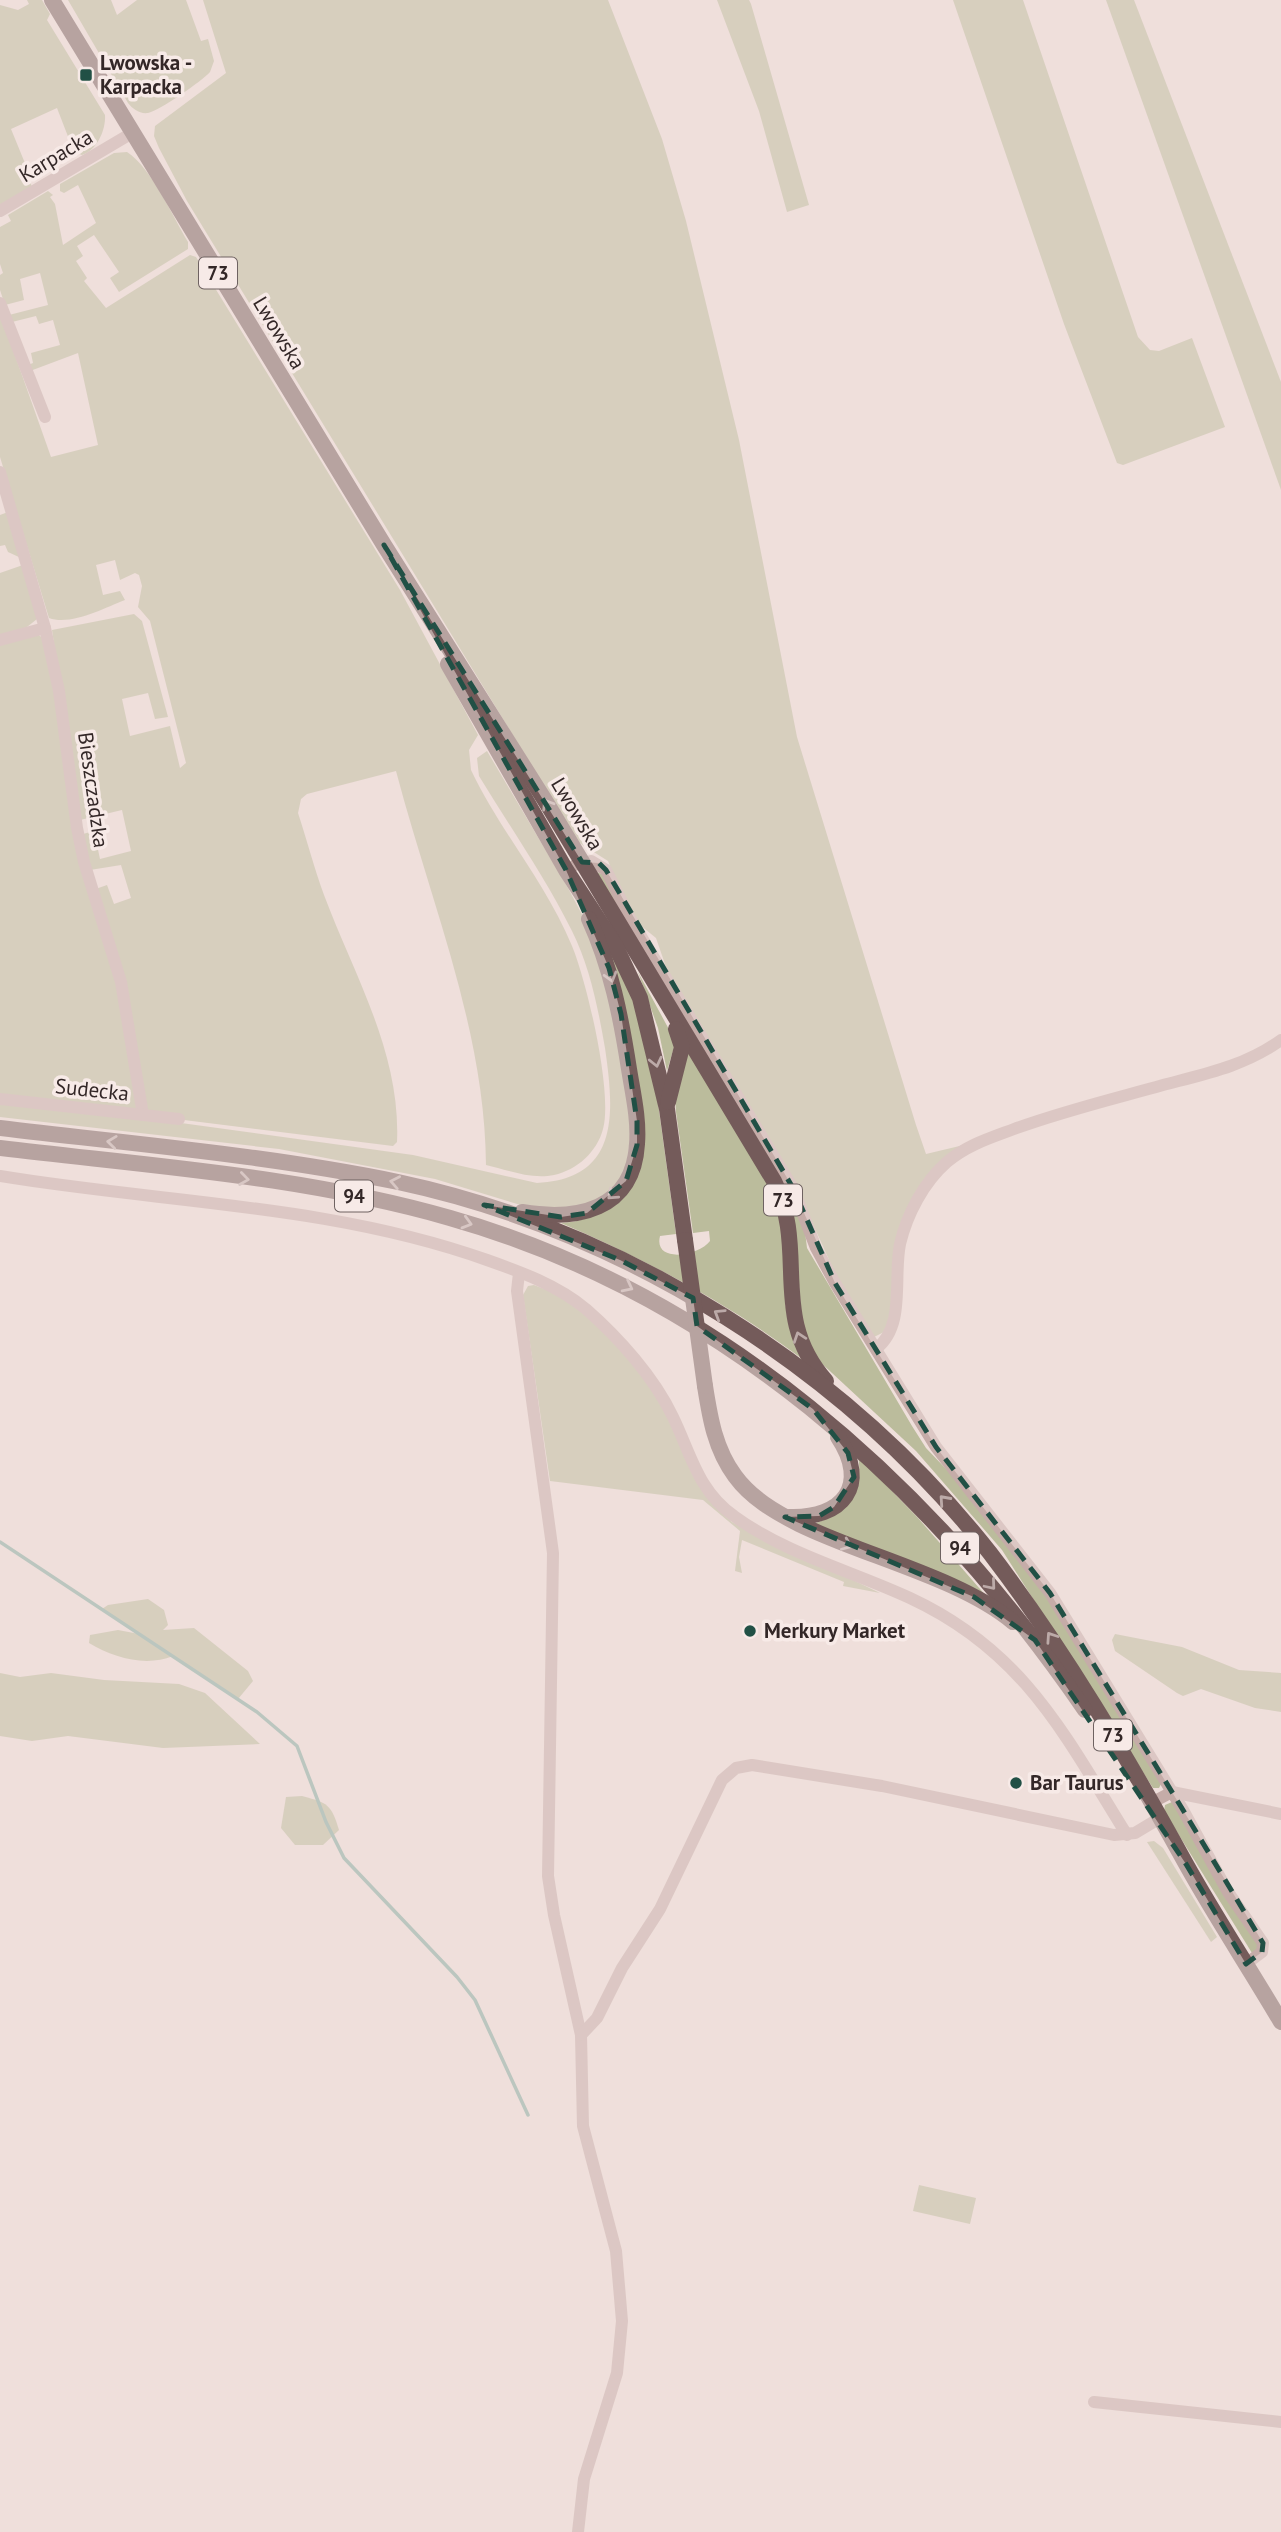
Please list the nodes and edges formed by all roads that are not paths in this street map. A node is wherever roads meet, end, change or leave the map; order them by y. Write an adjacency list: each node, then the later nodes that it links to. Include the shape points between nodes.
1 (52, 0): 2 (main road, Lwowska / 73)
2 (132, 133): 3 (street, Karpacka); 7 (main road, Lwowska / 73)
3 (0, 211)
4 (0, 303): 5 (street)
5 (45, 418)
6 (0, 472): 8 (street, Bieszczadzka)
7 (384, 545): 10 (main road, Lwowska / 73, one-way to 7); 11 (main road, Lwowska / 73)
8 (45, 628): 9 (street); 16 (street, Bieszczadzka, via 62,712 77,828 121,982)
9 (0, 640)
10 (582, 862): 11 (street); 12 (main road, Lwowska / 73); 23 (street, via 599,863 606,870 630,918 793,1188 816,1248)
11 (566, 870): 15 (main road, 73, one-way to 15, via 615,945 640,998); 21 (main road, one-way to 21, via 609,968 621,1014 637,1121 633,1167 617,1192 587,1213 561,1217)
12 (664, 1001): 15 (main road, via 682,1047); 25 (main road, 73, one-way to 12, via 809,1360 795,1328 790,1235 781,1195)
13 (1281, 1040): 23 (street, via 1244,1063 1031,1123 978,1142 948,1162 928,1183 905,1227 897,1266 894,1324)
14 (0, 1099): 16 (street, Sudecka)
15 (667, 1110): 26 (main road, 73, bridge, via 713,1432 730,1468 753,1495)
16 (143, 1115): 17 (street, Sudecka)
17 (179, 1119)
18 (0, 1128): 21 (main road, 94, one-way to 18, via 399,1182 305,1167)
19 (0, 1148): 24 (main road, 94, one-way to 24, via 343,1193 489,1229 566,1258 670,1309)
20 (0, 1176): 22 (street, via 337,1220 420,1238)
21 (484, 1205): 25 (main road, 94, one-way to 21, via 705,1305 620,1260)
22 (519, 1273): 32 (street, via 566,1294 619,1344 663,1398 698,1479 731,1514 797,1551 937,1611 1010,1664 1056,1721); 36 (street, via 517,1291 554,1553 548,1876)
23 (876, 1349): 28 (street, via 948,1464 1050,1593)
24 (813, 1409): 26 (main road, via 848,1453 854,1477 844,1499 834,1507 818,1516); 27 (main road, 94, one-way to 27, via 929,1515)
25 (853, 1412): 29 (main road, 73, one-way to 25, via 1062,1655 988,1551 918,1472)
26 (785, 1517): 27 (main road, 73, one-way to 27, via 974,1597 1000,1611)
27 (1035, 1640): 31 (main road, 73)
28 (1172, 1792): 29 (street); 30 (street); 34 (street, via 1228,1892 1263,1943 1262,1952)
29 (1153, 1802): 33 (main road, 73)
30 (1281, 1814)
31 (1156, 1821): 32 (street); 33 (main road, 73)
32 (1127, 1835): 36 (street, via 882,1786 752,1765 736,1768 723,1780 660,1909 597,2018)
33 (1186, 1864): 34 (main road, 73)
34 (1246, 1964): 35 (main road, 73)
35 (1281, 2022)
36 (581, 2035): 39 (street, via 583,2126 616,2251 622,2321 617,2373 584,2479)
37 (1094, 2402): 38 (street)
38 (1281, 2422)
39 (578, 2532)

